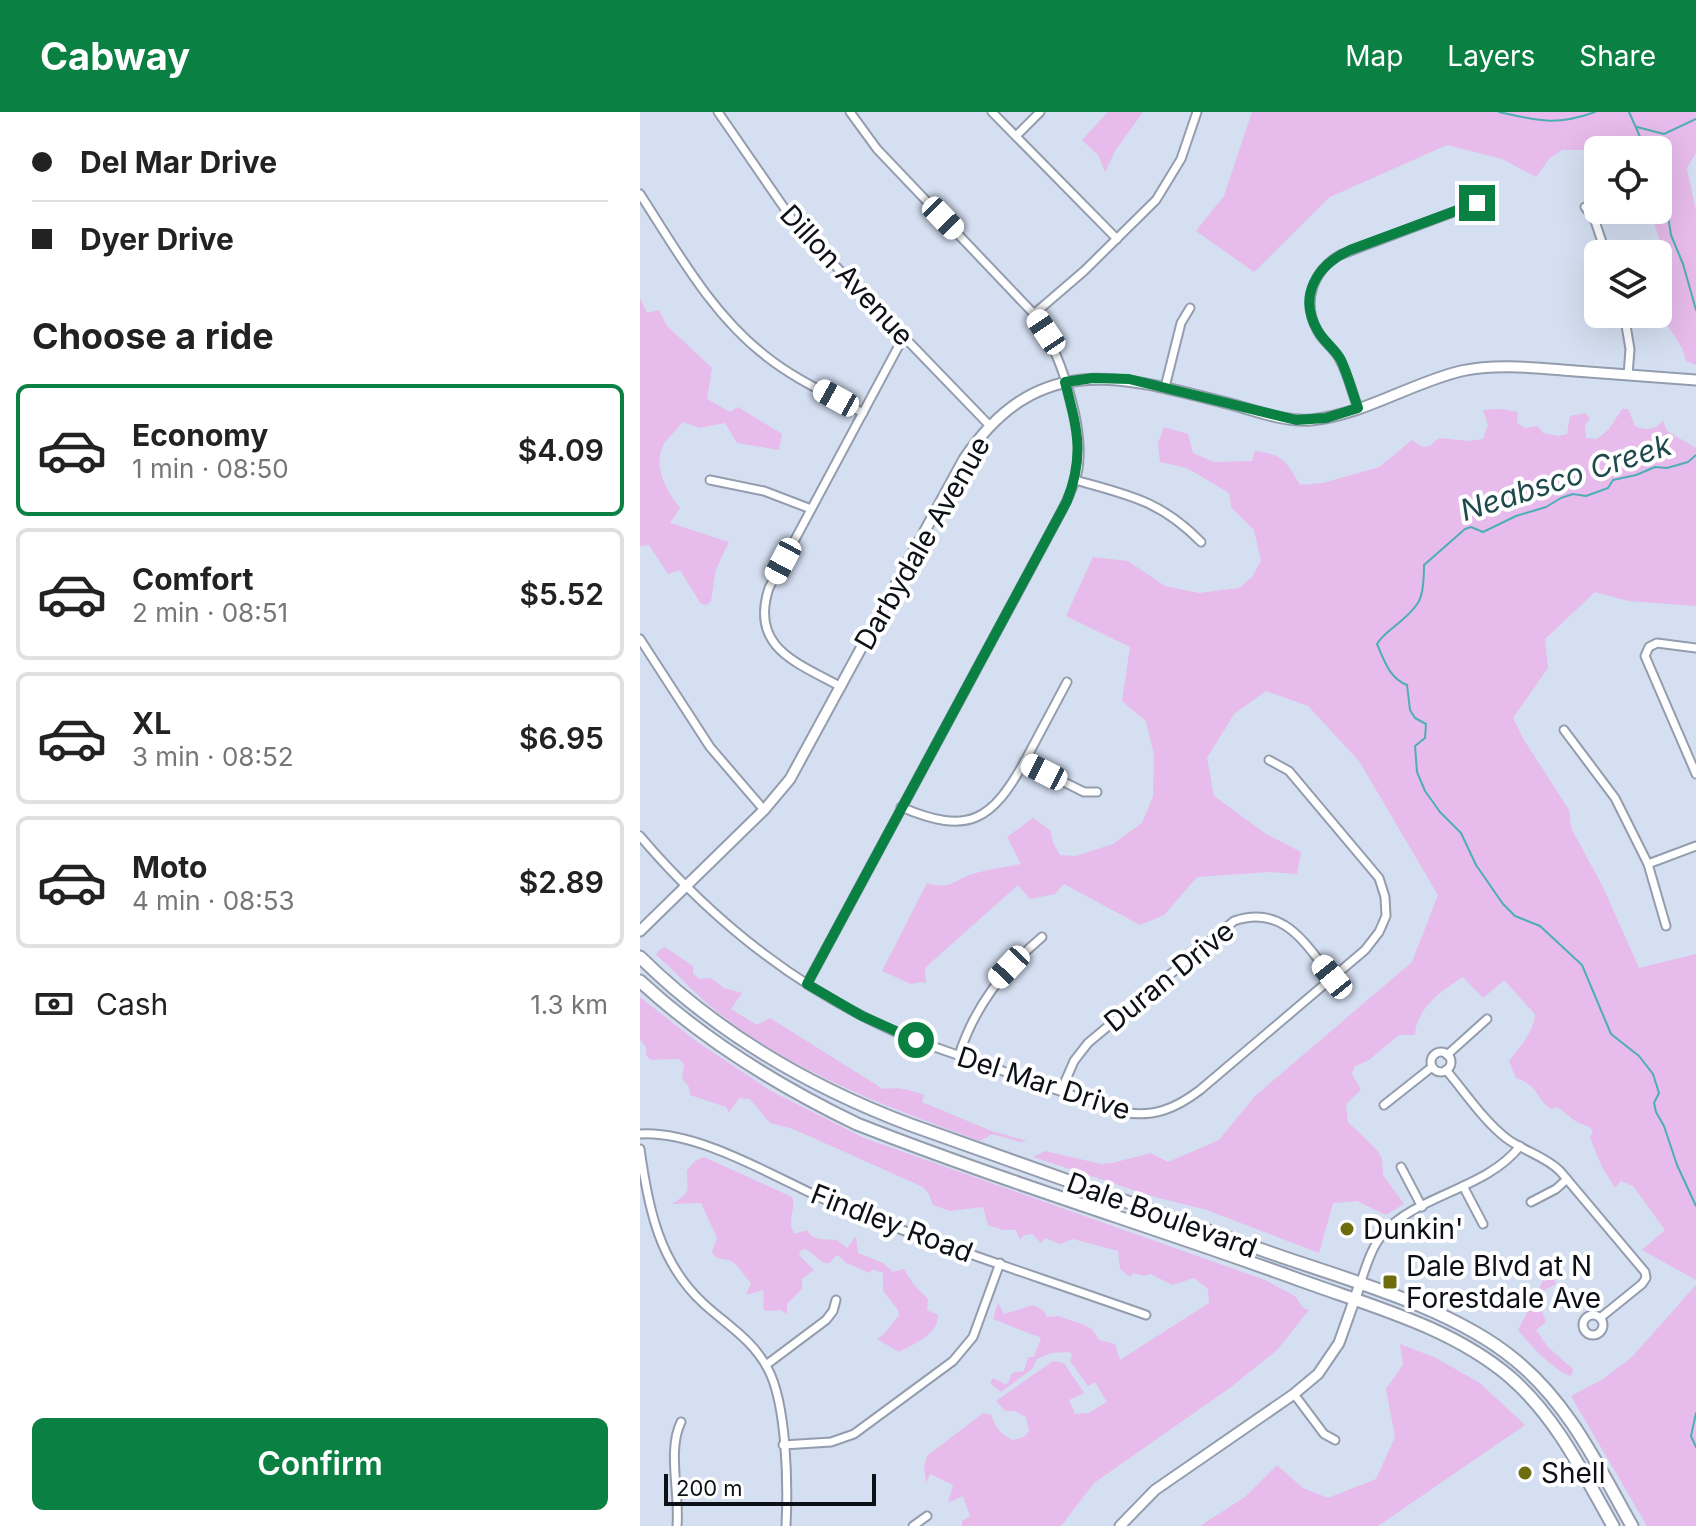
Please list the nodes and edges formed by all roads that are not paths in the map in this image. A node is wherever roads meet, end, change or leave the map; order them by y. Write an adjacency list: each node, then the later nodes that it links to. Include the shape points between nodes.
1 (718, 112): 13 (street, Dillon Avenue, via 796,225)
2 (850, 112): 11 (street, via 877,149)
3 (992, 112): 6 (street)
4 (1040, 112): 6 (street)
5 (1197, 112): 9 (street, via 1166,186)
6 (1016, 136): 9 (street)
7 (640, 194): 19 (street, via 703,290 740,333 784,369)
8 (1477, 203): 18 (street, via 1350,250 1317,275 1310,301 1313,321 1342,363)
9 (1117, 239): 11 (street)
10 (1190, 308): 17 (street, via 1181,323)
11 (1034, 314): 16 (street)
12 (1626, 328): 14 (street)
13 (904, 336): 19 (street); 20 (street, Dillon Avenue)
14 (1628, 375): 15 (street, Darbydale Avenue); 18 (street, Darbydale Avenue, via 1481,368)
15 (1696, 380)
16 (1065, 382): 17 (street, Darbydale Avenue, via 1112,377); 20 (street, Darbydale Avenue, via 1024,400); 22 (street, via 1078,438)
17 (1165, 387): 18 (street, Darbydale Avenue, via 1296,420)
18 (1358, 408)
19 (863, 413): 23 (street)
20 (990, 426): 28 (street, Darbydale Avenue, via 964,459)
21 (710, 480): 23 (street, via 764,491)
22 (1075, 480): 24 (street, via 1152,503); 34 (street)
23 (811, 509): 28 (street, via 769,588 765,624 784,655)
24 (1201, 542)
25 (640, 639): 35 (street, via 710,747)
26 (1696, 648): 32 (street, via 1654,644 1645,656)
27 (1067, 682): 31 (street)
28 (841, 687): 35 (street, Darbydale Avenue, via 795,771)
29 (1564, 730): 38 (street, via 1611,792)
30 (1269, 760): 44 (street, Del Mar Drive, via 1289,771 1383,887 1386,916 1379,932)
31 (1024, 762): 33 (street, via 1084,792); 34 (street, via 1005,796 979,816 937,820)
32 (1696, 774)
33 (1097, 792)
34 (901, 807): 46 (street)
35 (764, 810): 39 (street, Darbydale Avenue)
36 (640, 836): 39 (street, Del Mar Drive)
37 (1696, 846): 38 (street)
38 (1648, 864): 40 (street)
39 (685, 887): 41 (street, Darbydale Avenue); 46 (street, Del Mar Drive, via 743,939)
40 (1666, 926)
41 (640, 931)
42 (1042, 937): 48 (street, via 987,994)
43 (640, 957): 64 (main road, Dale Boulevard, via 736,1036 839,1096)
44 (1332, 977): 52 (street, Del Mar Drive, via 1175,1107 1133,1114); 52 (street, Duran Drive, via 1281,922 1261,916 1234,921 1088,1043)
45 (640, 981): 66 (main road, Dale Boulevard, via 724,1050 857,1124)
46 (807, 984): 48 (street, Del Mar Drive, via 890,1029)
47 (1487, 1019): 49 (street)
48 (959, 1055): 52 (street, Del Mar Drive)
49 (1447, 1055): 50 (street, via 1434,1055); 51 (street)
50 (1432, 1067): 51 (street); 53 (street)
51 (1446, 1070): 55 (street, via 1500,1132)
52 (1061, 1091)
53 (1384, 1105)
54 (640, 1134): 63 (street, Findley Road, via 692,1140 834,1204)
55 (1520, 1146): 58 (street, via 1550,1162); 59 (street, via 1502,1165)
56 (640, 1149): 69 (street, via 650,1213 668,1257 692,1292 746,1338)
57 (1401, 1167): 61 (street)
58 (1567, 1179): 60 (street); 68 (street, via 1645,1273 1642,1284)
59 (1463, 1186): 61 (street); 62 (street)
60 (1531, 1202)
61 (1422, 1207): 64 (street, via 1382,1235)
62 (1483, 1224)
63 (1000, 1263): 67 (street, Findley Road); 73 (street, via 973,1337 953,1361 847,1437)
64 (1360, 1284): 66 (street); 80 (main road, Dale Boulevard, via 1453,1320 1515,1359 1565,1410)
65 (836, 1300): 69 (street, via 826,1320)
66 (1354, 1300): 70 (street, via 1334,1354); 79 (main road, Dale Boulevard, via 1453,1338 1510,1377 1555,1426)
67 (1146, 1315)
68 (1600, 1318)
69 (766, 1365): 73 (street, via 778,1396)
70 (1294, 1394): 72 (street, via 1324,1434); 78 (street, via 1155,1490)
71 (681, 1422): 75 (street, via 674,1442)
72 (1335, 1440)
73 (783, 1445): 76 (street)
74 (927, 1516): 77 (street)
75 (677, 1526)
76 (786, 1526)
77 (913, 1526)
78 (1120, 1526)
79 (1613, 1526)
80 (1632, 1526)

